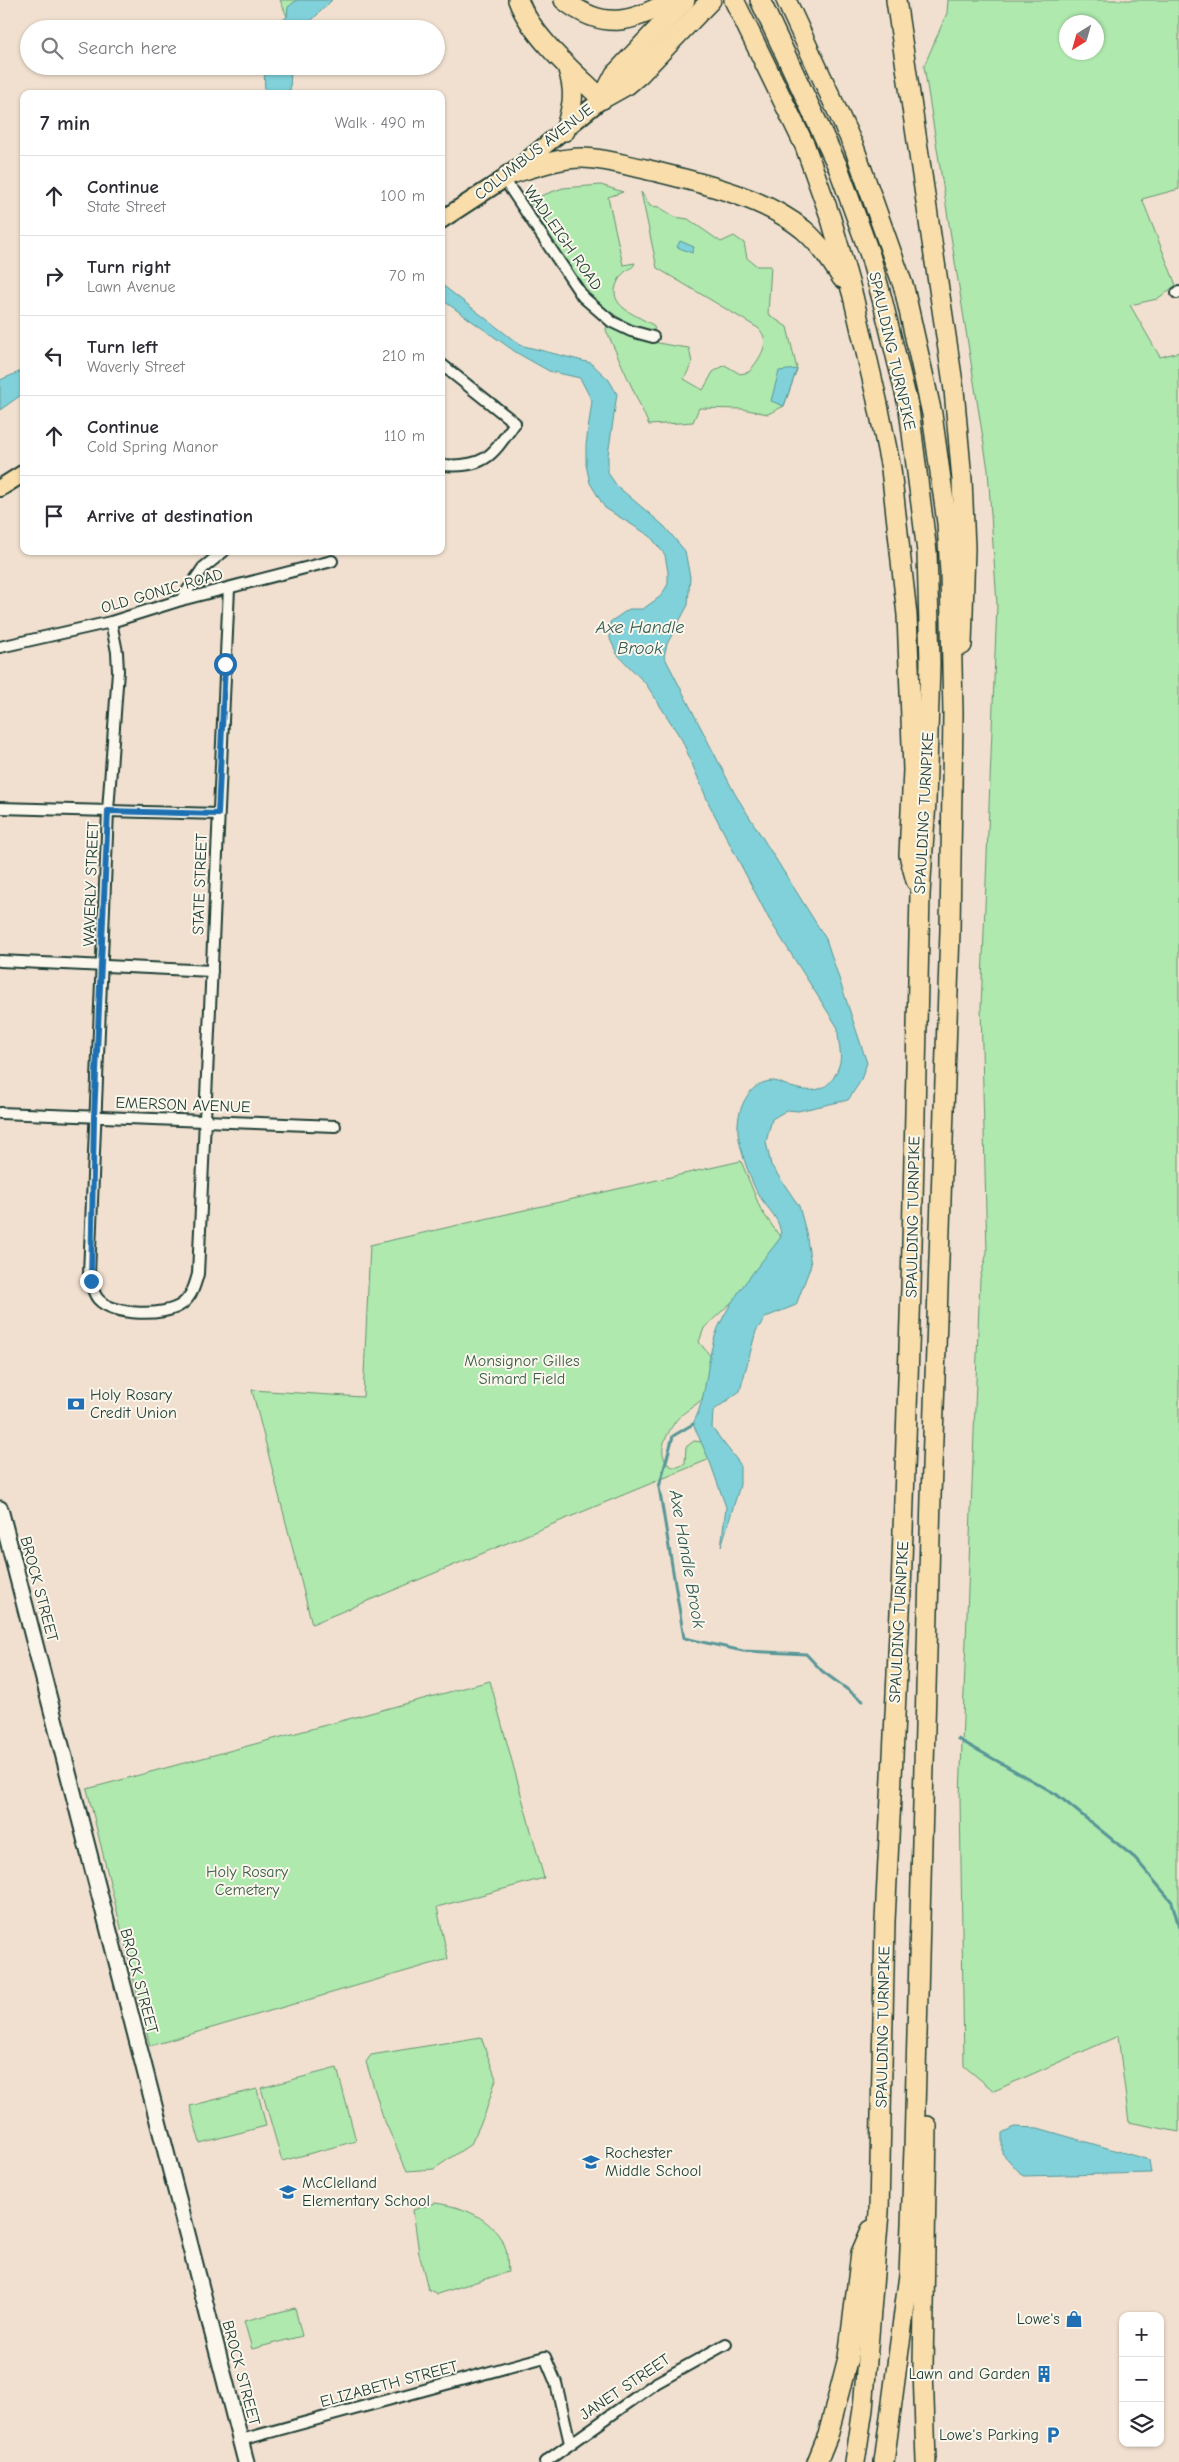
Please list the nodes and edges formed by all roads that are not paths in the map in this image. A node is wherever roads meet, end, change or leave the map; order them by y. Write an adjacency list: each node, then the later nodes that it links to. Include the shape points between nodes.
1 (518, 0): 12 (highway, via 531,24)
2 (564, 0): 3 (highway, via 592,18 607,21 639,16)
3 (672, 0)
4 (684, 0): 13 (highway, via 615,74)
5 (711, 0): 13 (highway, via 640,74)
6 (760, 0): 33 (highway, SPAULDING TURNPIKE, via 816,116 854,210 882,299 909,409 928,571 930,664)
7 (786, 0): 29 (highway, SPAULDING TURNPIKE, via 854,147 904,288 921,357 947,523)
8 (896, 0): 11 (highway)
9 (904, 0): 11 (highway)
10 (736, 3): 17 (highway, via 805,146 831,219)
11 (901, 19): 29 (highway, via 954,390 962,480 964,622)
12 (565, 62): 13 (highway); 14 (highway, via 574,98)
13 (602, 99): 14 (main road, COLUMBUS AVENUE)
14 (565, 131): 15 (main road, COLUMBUS AVENUE)
15 (506, 177): 16 (main road, COLUMBUS AVENUE); 17 (highway, via 556,161 598,159 732,194 780,214 805,231 825,252); 18 (street, WADLEIGH ROAD, via 583,297 612,322)
16 (445, 217)
17 (853, 296): 33 (highway, via 891,469 902,562 913,770 909,855)
18 (653, 337)
19 (445, 367): 20 (street, via 515,423 498,446 481,461 470,466)
20 (445, 465)
21 (20, 476): 22 (main road)
22 (0, 488)
23 (219, 555): 26 (street, via 203,568)
24 (332, 561): 25 (street, OLD GONIC ROAD)
25 (228, 588): 26 (street, OLD GONIC ROAD); 32 (street, STATE STREET)
26 (181, 600): 27 (street, OLD GONIC ROAD)
27 (111, 622): 28 (street, OLD GONIC ROAD); 31 (street, WAVERLY STREET, via 118,671)
28 (0, 647)
29 (953, 713): 42 (highway, SPAULDING TURNPIKE, via 950,941)
30 (0, 808): 31 (street)
31 (108, 811): 32 (street); 35 (street, WAVERLY STREET)
32 (218, 814): 36 (street, STATE STREET)
33 (920, 894): 43 (highway, SPAULDING TURNPIKE, via 911,1288 885,1921)
34 (0, 961): 35 (street)
35 (103, 966): 36 (street); 38 (street, WAVERLY STREET)
36 (212, 971): 39 (street, STATE STREET)
37 (0, 1113): 38 (street, EMERSON AVENUE)
38 (94, 1117): 39 (street, EMERSON AVENUE); 39 (street, WAVERLY STREET, via 91,1281 98,1300 108,1307 148,1313 171,1310 182,1304 195,1285)
39 (204, 1121): 40 (street, EMERSON AVENUE)
40 (335, 1126)
41 (0, 1509): 45 (street, BROCK STREET)
42 (918, 1978): 51 (highway, SPAULDING TURNPIKE, via 909,2275); 52 (highway, via 926,2052 923,2368)
43 (878, 2212): 49 (highway, via 861,2253 848,2358 828,2436); 50 (highway, SPAULDING TURNPIKE, via 863,2409)
44 (726, 2344): 46 (street, JANET STREET, via 656,2383)
45 (241, 2440): 46 (street, ELIZABETH STREET, via 545,2357 556,2383); 47 (street, BROCK STREET)
46 (570, 2443): 48 (street, JANET STREET)
47 (246, 2462)
48 (546, 2462)
49 (817, 2462)
50 (855, 2462)
51 (884, 2462)
52 (926, 2462)

